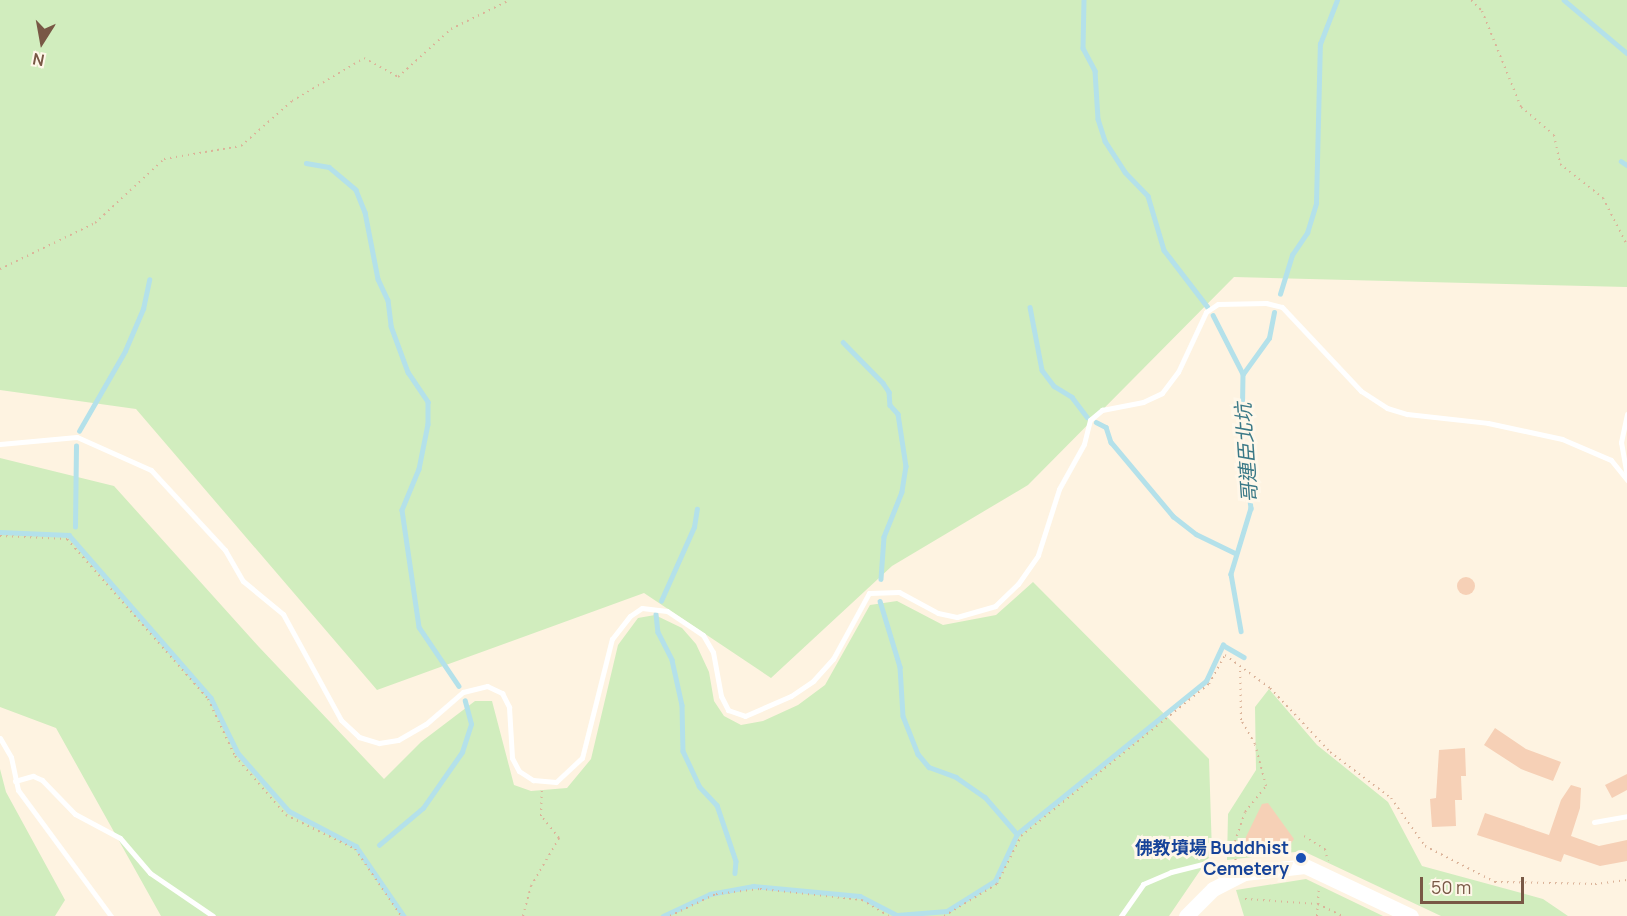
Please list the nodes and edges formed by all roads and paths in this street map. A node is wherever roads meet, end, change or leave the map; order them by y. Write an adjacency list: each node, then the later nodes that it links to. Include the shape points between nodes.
1 (510, 0): 4 (path, via 451,29 398,77 364,58 292,100 241,146 164,159 95,223)
2 (1471, 0): 3 (path, via 1482,11 1521,107 1554,135 1560,164 1603,198)
3 (1627, 245)
4 (0, 269)
5 (1627, 414): 7 (lane, via 1621,441)
6 (0, 444): 13 (lane, via 77,437 151,470 225,550 243,581 283,614 341,720 359,736 379,743 398,740 426,724 464,692 487,686 506,698 513,721 512,758 519,771)
7 (1627, 475)
8 (1627, 480): 13 (lane, via 1611,460 1562,439 1387,408 1358,387 1285,309 1270,303 1218,304 1206,312 1178,372 1162,393 1143,402 1102,410 1090,420 1084,444 1059,489 1038,555 1018,584 995,606 957,617 938,613 898,592 868,593 833,659 813,681 791,696 745,716 728,710 713,652 703,635 668,611 642,608 630,616 612,639 582,758 556,782)
9 (0, 536): 26 (path, via 67,539 208,699 235,756 286,815 355,849)
10 (1240, 667): 17 (path, via 1241,720 1255,744 1266,786 1245,812 1231,853); 19 (path, via 1270,688 1330,752 1391,798 1425,846 1495,882 1595,884); 30 (path, via 1225,655 1209,684 1021,836 997,884)
11 (0, 738): 12 (lane, via 11,758)
12 (15, 781): 24 (lane, via 27,804); 25 (lane, via 33,777 42,780 75,814 120,837 150,873)
13 (542, 782): 27 (path, via 541,816 559,838 531,886)
14 (1627, 816): 15 (lane)
15 (1594, 822)
16 (1304, 836): 18 (path, via 1325,849)
17 (1236, 861)
18 (1330, 868)
19 (1627, 880)
20 (1224, 882): 31 (lane, via 1213,865 1207,863 1171,872 1143,884); 32 (street, via 1203,896); 35 (street, via 1255,871 1305,866)
21 (1319, 887): 23 (path)
22 (1245, 899): 23 (path)
23 (1318, 904): 33 (path); 34 (path)
24 (111, 916)
25 (213, 916)
26 (401, 916)
27 (523, 916)
28 (670, 916): 29 (path, via 716,894 760,889 862,900)
29 (890, 916)
30 (944, 916)
31 (1121, 916)
32 (1186, 916)
33 (1317, 916)
34 (1343, 916)
35 (1411, 916)

